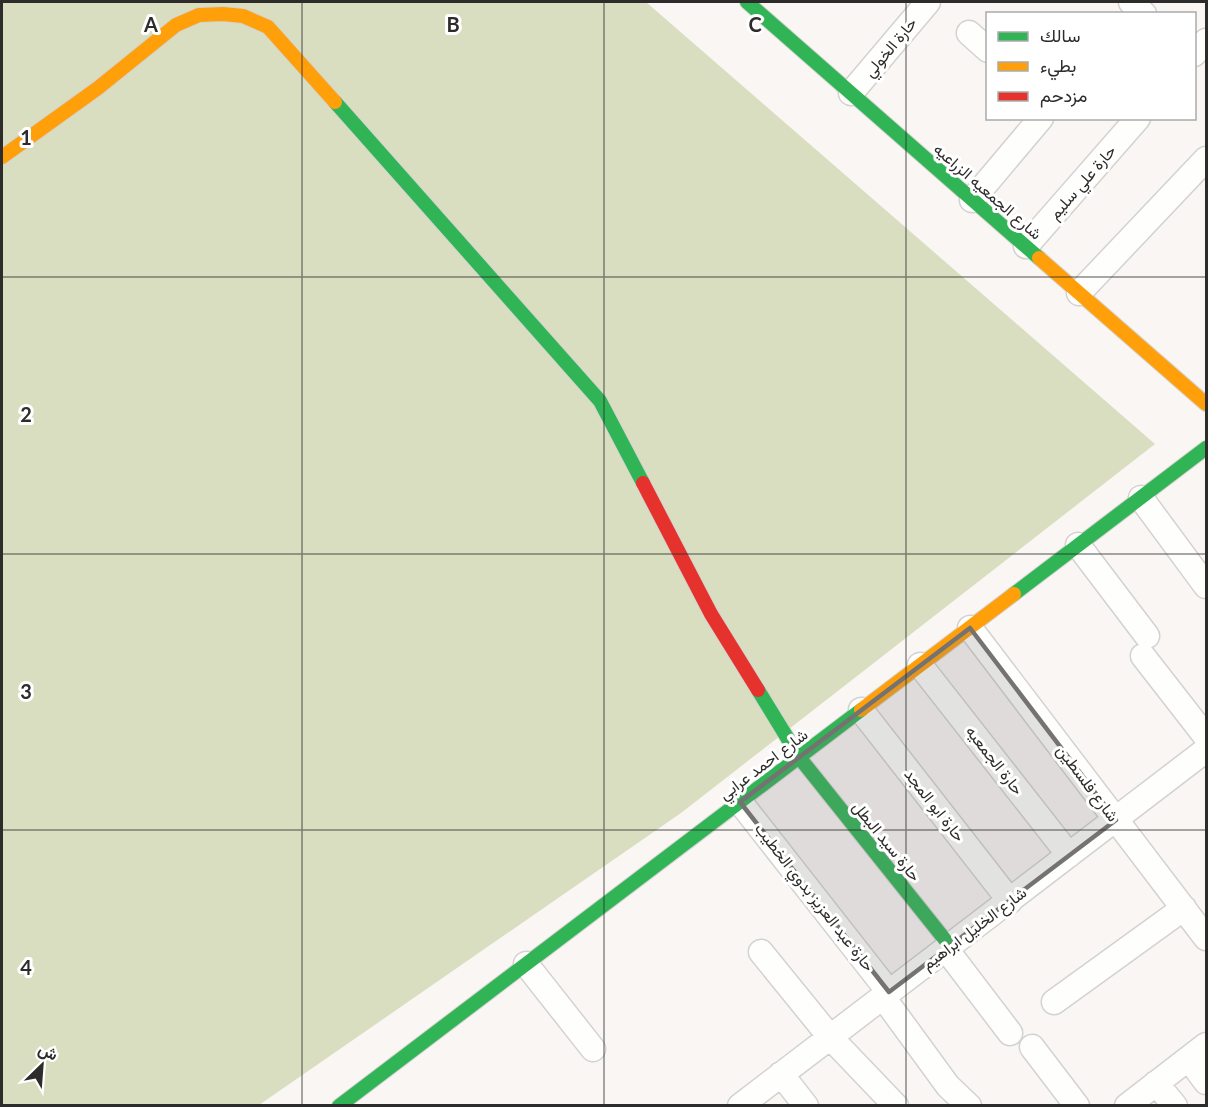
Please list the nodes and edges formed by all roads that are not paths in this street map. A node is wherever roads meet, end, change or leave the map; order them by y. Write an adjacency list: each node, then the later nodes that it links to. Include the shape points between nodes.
1 (928, 2): 7 (street, حارة الخولي)
2 (757, 5): 7 (street, شارع الجمعيه الزراعيه)
3 (969, 33): 5 (street)
4 (1206, 41): 6 (street)
5 (986, 49)
6 (1196, 54)
7 (851, 93): 12 (street, شارع الجمعيه الزراعيه)
8 (1039, 120): 12 (street)
9 (1136, 120): 13 (street, حارة علي سليم)
10 (2, 157): 25 (street, حارة سيد البطل, via 99,88 176,26 200,15 224,14 243,16 268,27 600,401 711,614)
11 (1206, 159): 14 (street)
12 (972, 200): 13 (street, شارع الجمعيه الزراعيه)
13 (1026, 246): 14 (street, شارع الجمعيه الزراعيه)
14 (1078, 293): 15 (street, شارع الجمعيه الزراعيه)
15 (1206, 404)
16 (1205, 453): 17 (street, شارع احمد عرابي)
17 (1141, 498): 18 (street, شارع احمد عرابي); 19 (street)
18 (1078, 545): 20 (street, شارع احمد عرابي); 23 (street)
19 (1206, 586)
20 (970, 628): 21 (street, شارع احمد عرابي); 27 (street, شارع فلسطين)
21 (920, 665): 22 (street, شارع احمد عرابي); 28 (street, حارة الجمعيه)
22 (861, 710): 25 (street, شارع احمد عرابي); 29 (street, حارة ابو المجد)
23 (1206, 737)
24 (1206, 750): 27 (street, شارع الخليل ابراهيم)
25 (799, 757): 26 (street, شارع احمد عرابي); 32 (street, حارة سيد البطل)
26 (740, 802): 34 (street, شارع احمد عرابي); 35 (street, حارة عبد العزيز بدوي الخطيب)
27 (1116, 820): 28 (street, شارع الخليل ابراهيم); 30 (street, شارع فلسطين)
28 (1070, 855): 29 (street, شارع الخليل ابراهيم)
29 (1010, 901): 32 (street, شارع الخليل ابراهيم)
30 (1184, 908): 31 (street, شارع فلسطين); 36 (street)
31 (1206, 938)
32 (948, 948): 35 (street, شارع الخليل ابراهيم); 37 (street)
33 (761, 952): 38 (street)
34 (526, 964): 40 (street); 45 (street, شارع احمد عرابي)
35 (886, 994): 38 (street, شارع الخليل ابراهيم); 49 (street, حارة عبد العزيز بدوي الخطيب, via 948,1086)
36 (1054, 1002)
37 (1010, 1033)
38 (830, 1037): 42 (street, شارع الخليل ابراهيم); 48 (street)
39 (1032, 1047): 50 (street)
40 (593, 1049)
41 (1198, 1052): 43 (street); 44 (street)
42 (781, 1074): 46 (street, شارع الخليل ابراهيم); 47 (street)
43 (1206, 1082)
44 (1156, 1083): 51 (street); 52 (street)
45 (339, 1106)
46 (740, 1106)
47 (806, 1106)
48 (896, 1106)
49 (969, 1106)
50 (1077, 1106)
51 (1127, 1106)
52 (1175, 1106)

